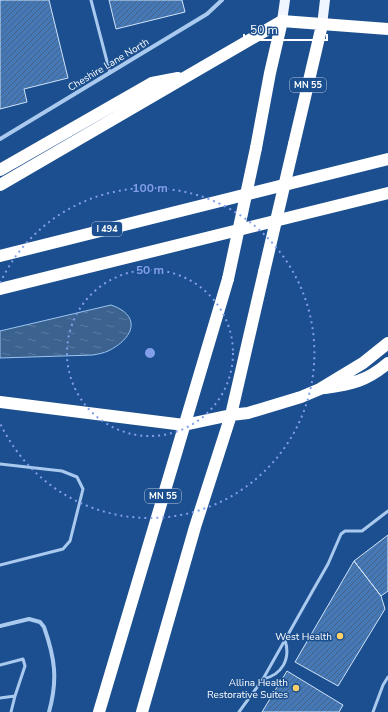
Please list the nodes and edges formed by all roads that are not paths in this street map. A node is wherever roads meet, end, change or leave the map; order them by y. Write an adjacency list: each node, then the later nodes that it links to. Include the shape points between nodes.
1 (91, 0): 8 (lane)
2 (222, 0): 8 (street, Cheshire Lane North, via 207,14)
3 (284, 0): 5 (main road, MN 55)
4 (325, 0): 6 (main road, MN 55)
5 (282, 21): 6 (highway); 9 (highway); 22 (highway, MN 55, bridge, via 228,280)
6 (322, 25): 7 (highway); 21 (highway, MN 55, bridge)
7 (388, 29)
8 (110, 73): 10 (street, Cheshire Lane North)
9 (188, 75): 12 (highway, via 152,83); 13 (highway)
10 (0, 139)
11 (388, 159): 15 (highway, I 494)
12 (0, 170)
13 (0, 185)
14 (388, 194): 16 (highway)
15 (0, 256)
16 (0, 289)
17 (388, 343): 19 (highway, via 364,363)
18 (388, 363): 19 (highway, via 355,384)
19 (320, 389): 21 (highway, via 248,414)
20 (0, 402): 22 (highway)
21 (231, 414): 22 (highway); 36 (highway, MN 55)
22 (184, 425): 35 (highway, MN 55)
23 (0, 464): 25 (lane, via 62,471 77,477 83,489 70,542 63,549)
24 (388, 511): 27 (lane, via 362,531 345,531 341,534 328,564)
25 (0, 565)
26 (0, 626): 34 (street, via 29,619 40,622 47,636 56,674)
27 (285, 640): 30 (lane); 30 (lane, via 288,656 284,665 278,672)
28 (0, 665): 31 (lane, via 23,659 25,666)
29 (388, 677): 38 (lane)
30 (263, 679): 37 (lane)
31 (15, 696): 32 (lane); 33 (lane)
32 (0, 698)
33 (11, 712)
34 (49, 712)
35 (99, 712)
36 (142, 712)
37 (239, 712)
38 (373, 712)

